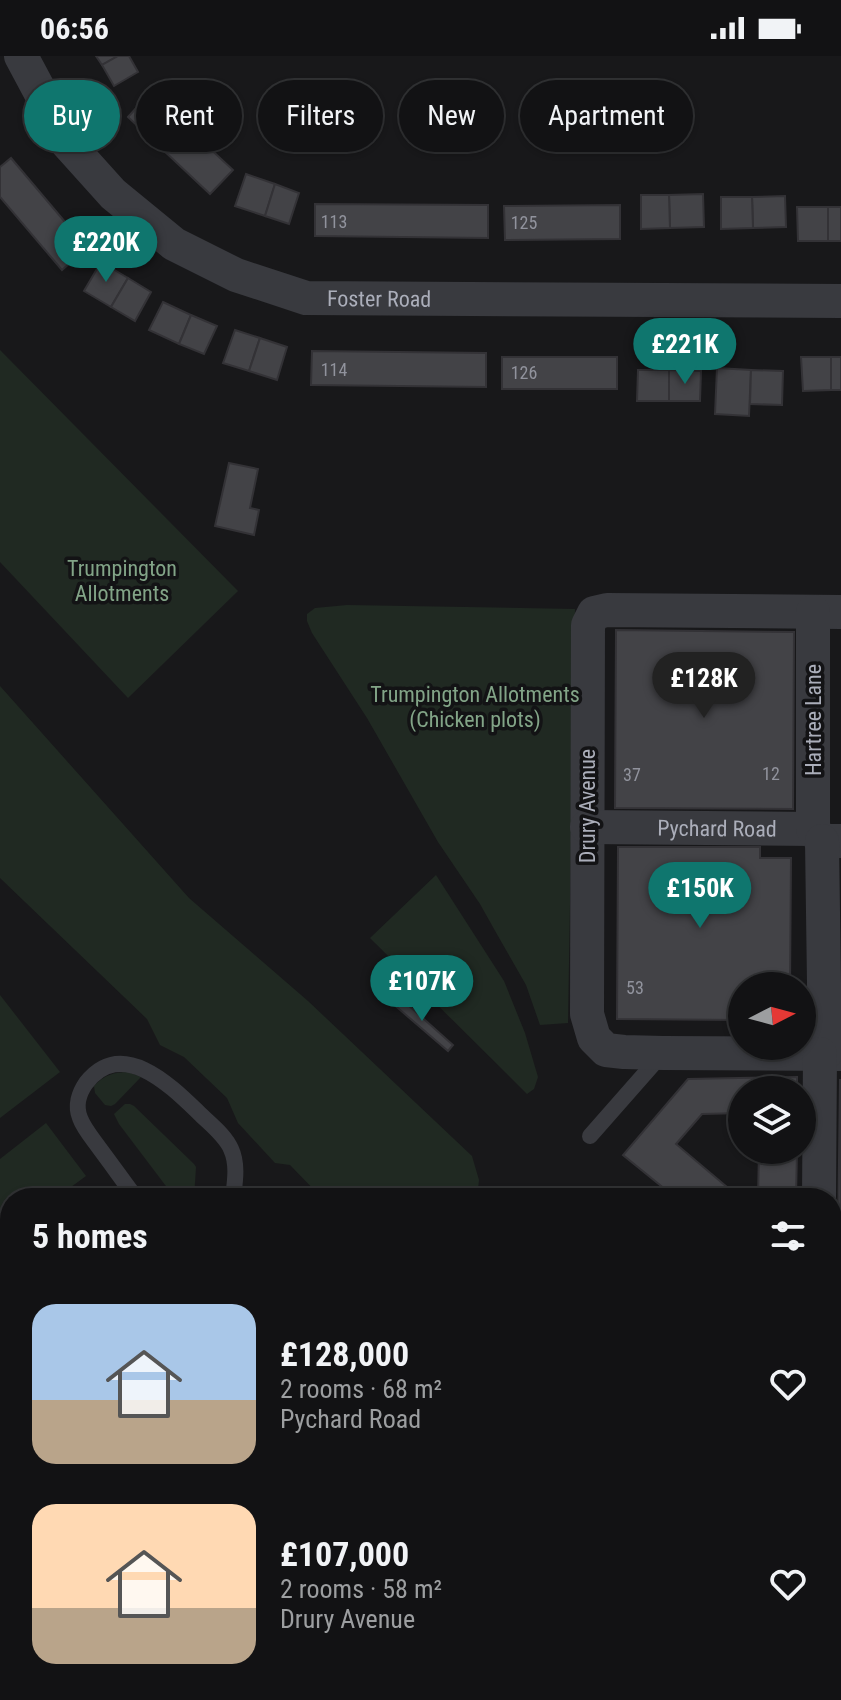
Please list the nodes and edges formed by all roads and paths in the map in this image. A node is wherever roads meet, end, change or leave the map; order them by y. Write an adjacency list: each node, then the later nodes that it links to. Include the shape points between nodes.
1 (21, 56): 2 (street, Foster Road, via 68,144 113,194 174,244 236,275 306,298)
2 (841, 301)
3 (827, 612): 4 (street, Drury Avenue, via 594,613 588,625); 5 (street, Hartree Lane)
4 (587, 827): 5 (street, Pychard Road); 6 (street, Drury Avenue, via 587,1014 594,1038 606,1050)
5 (825, 837): 7 (street, Hartree Lane)
6 (663, 1053): 7 (street); 8 (lane)
7 (829, 1054): 11 (street, Hartree Lane)
8 (590, 1136)
9 (129, 1188): 10 (lane, via 84,1126 77,1107 91,1077 123,1063 165,1083 224,1137 234,1156)
10 (234, 1188)
11 (820, 1188)

